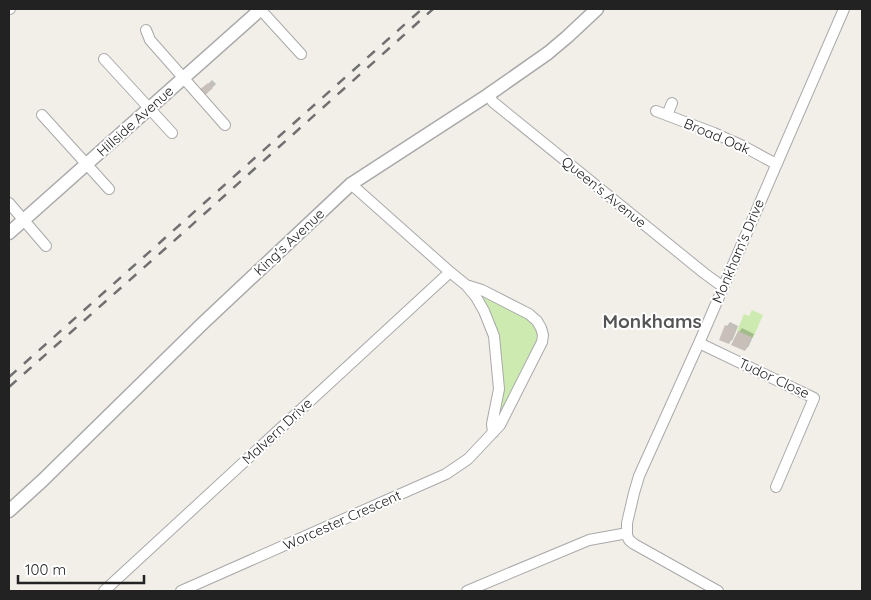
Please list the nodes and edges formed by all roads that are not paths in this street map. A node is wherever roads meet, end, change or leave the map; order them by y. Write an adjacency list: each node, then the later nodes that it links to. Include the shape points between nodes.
1 (260, 9): 5 (street); 7 (street, Hillside Avenue)
2 (597, 9): 8 (street, King's Avenue, via 548,53)
3 (844, 9): 17 (street, Monkham's Drive)
4 (146, 30): 7 (street, via 150,40)
5 (301, 54)
6 (104, 59): 10 (street)
7 (184, 78): 10 (street, Hillside Avenue); 14 (street)
8 (488, 95): 18 (street, King's Avenue); 26 (street, Queen's Avenue)
9 (672, 103): 13 (street)
10 (150, 108): 15 (street); 16 (street, Hillside Avenue)
11 (656, 111): 13 (street, Broad Oak)
12 (42, 115): 16 (street)
13 (667, 115): 17 (street, Broad Oak, via 721,136)
14 (225, 125)
15 (172, 133)
16 (87, 163): 19 (street); 21 (street, Hillside Avenue)
17 (776, 164): 26 (street, Monkham's Drive)
18 (351, 184): 24 (street, Worcester Crescent); 30 (street, King's Avenue)
19 (109, 189)
20 (9, 203): 21 (street)
21 (24, 220): 22 (street, Hillside Avenue); 23 (street)
22 (9, 233)
23 (46, 246)
24 (450, 272): 25 (street, Worcester Crescent); 32 (street, Malvern Drive)
25 (466, 285): 28 (street, Worcester Crescent, via 484,311 494,336 499,389); 28 (street, Worcester Crescent, via 528,314 537,321 543,335 500,426)
26 (723, 286): 27 (street, Monkham's Drive)
27 (699, 343): 29 (street, Tudor Close, via 814,398); 31 (street, Monkham's Drive, via 639,476)
28 (492, 433): 33 (street, Worcester Crescent, via 468,459 446,474)
29 (776, 488)
30 (9, 511)
31 (627, 535): 34 (street, via 589,540); 35 (street, via 634,544)
32 (104, 591)
33 (181, 591)
34 (467, 591)
35 (718, 591)

